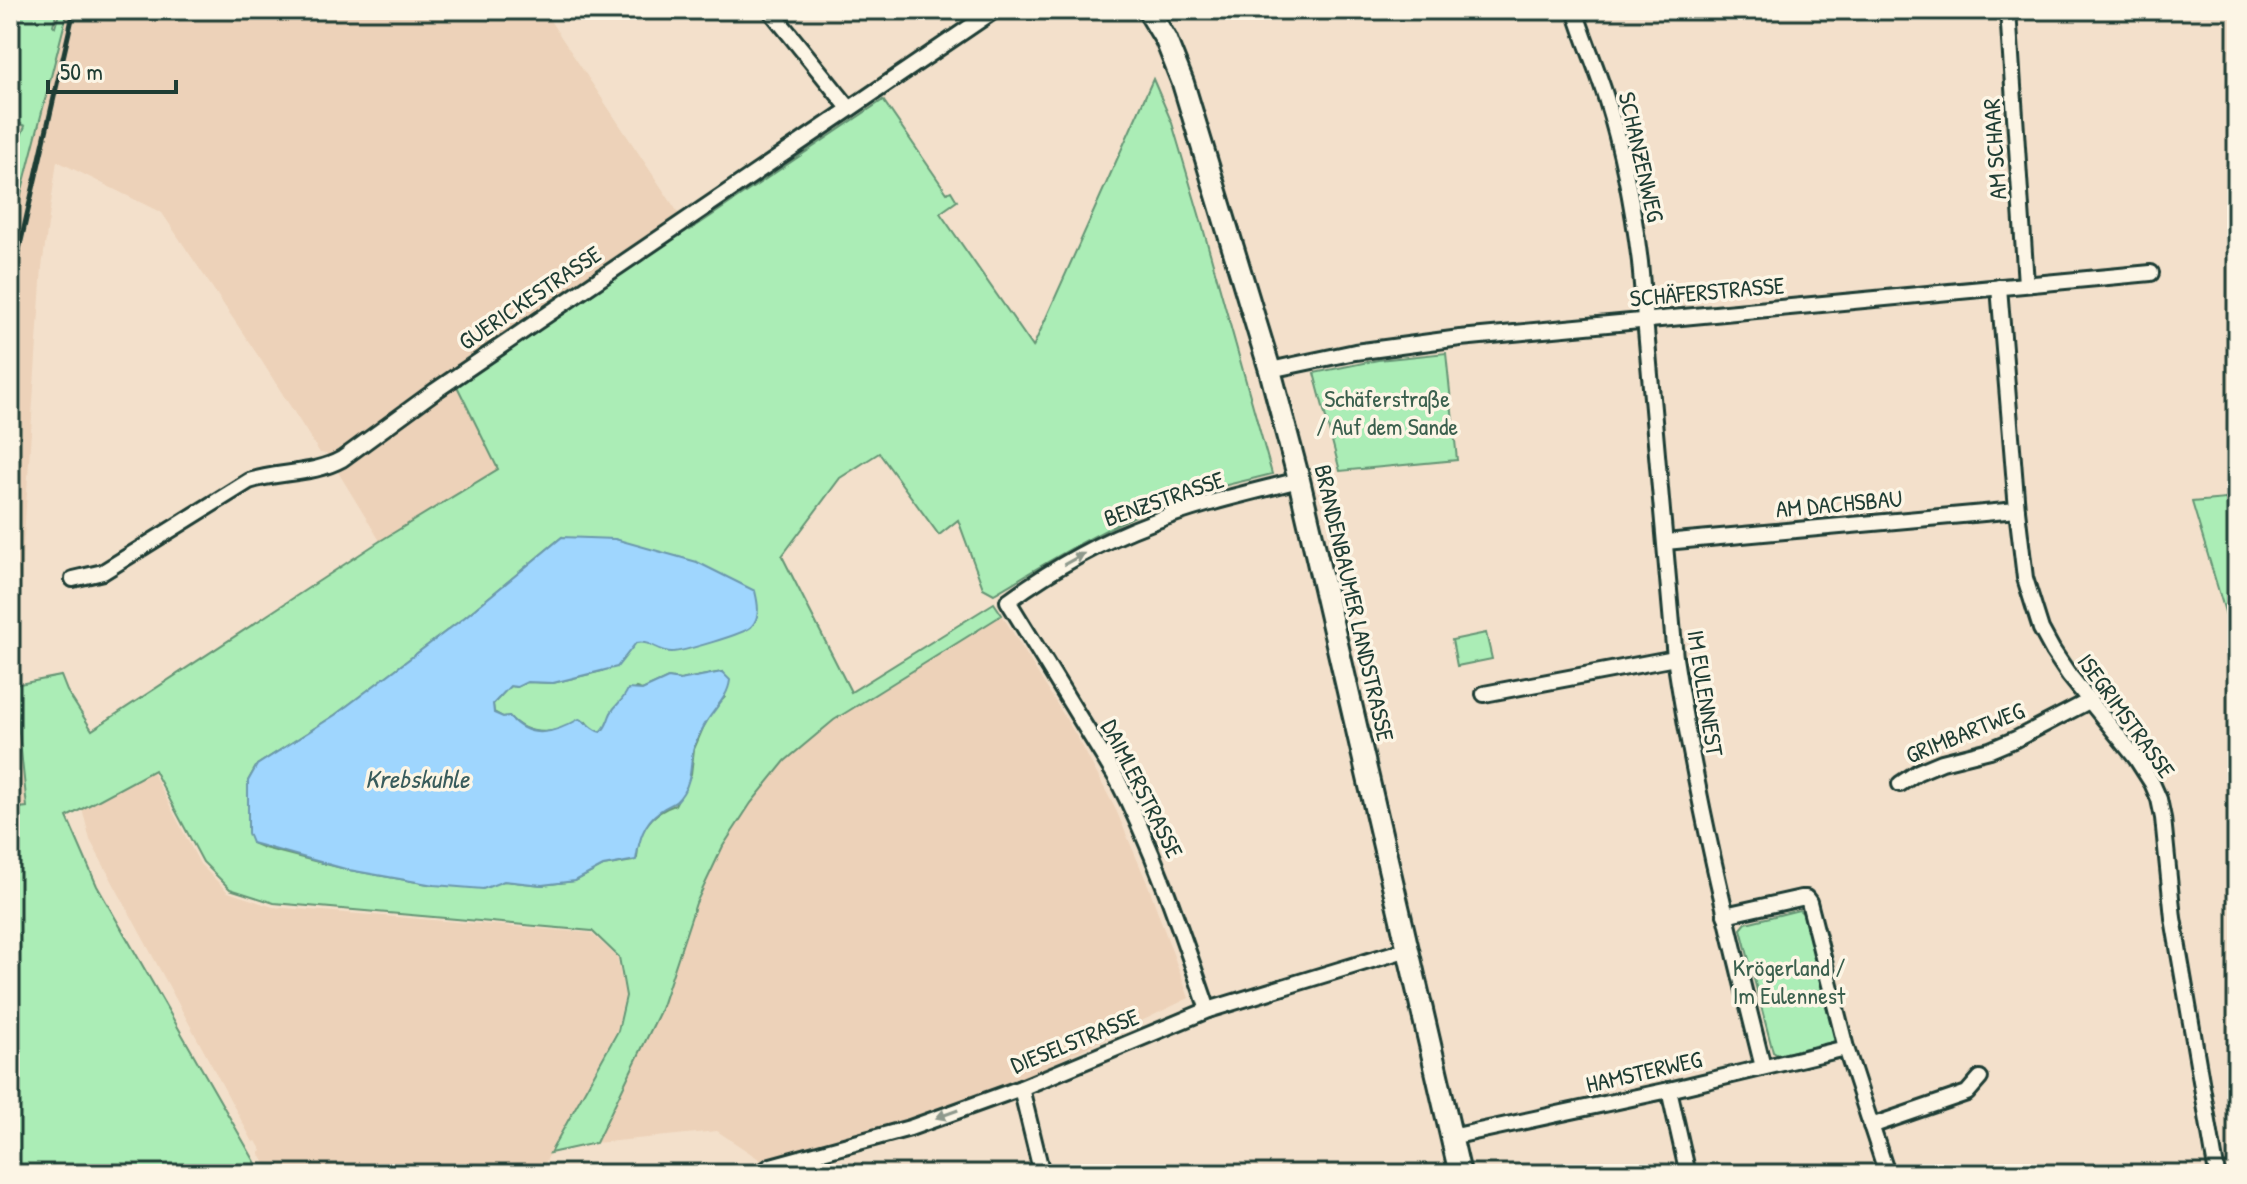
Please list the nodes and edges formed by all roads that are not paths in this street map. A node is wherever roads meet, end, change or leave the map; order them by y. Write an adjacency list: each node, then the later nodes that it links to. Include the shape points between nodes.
1 (770, 10): 6 (street)
2 (995, 10): 6 (street, GUERICKESTRASSE)
3 (1148, 10): 11 (main road, BRANDENBAUMER LANDSTRASSE, via 1183,83)
4 (1575, 10): 10 (street, SCHANZENWEG, via 1620,147 1634,211)
5 (2008, 10): 8 (street, AM SCHAAR)
6 (849, 108): 15 (street, GUERICKESTRASSE, via 342,459 315,470 249,481 103,572)
7 (2151, 273): 8 (street, SCHÄFERSTRASSE)
8 (2026, 284): 9 (street, SCHÄFERSTRASSE)
9 (1999, 287): 10 (street, SCHÄFERSTRASSE); 13 (street, ISEGRIMSTRASSE)
10 (1645, 319): 11 (street, SCHÄFERSTRASSE, via 1355,352); 14 (street, IM EULENNEST)
11 (1270, 370): 12 (main road, BRANDENBAUMER LANDSTRASSE)
12 (1299, 480): 16 (street, BENZSTRASSE, one-way to 12, via 1080,555 1150,523); 22 (main road, BRANDENBAUMER LANDSTRASSE)
13 (2017, 510): 14 (street, AM DACHSBAU); 19 (street, ISEGRIMSTRASSE, via 2025,578 2041,629)
14 (1665, 542): 17 (street, IM EULENNEST)
15 (73, 579)
16 (1008, 601): 23 (street, DAIMLERSTRASSE, via 1131,805)
17 (1675, 658): 18 (street); 21 (street, IM EULENNEST)
18 (1484, 694)
19 (2089, 701): 20 (street, GRIMBARTWEG, via 2016,739 1942,762); 36 (street, ISEGRIMSTRASSE, via 2136,758 2159,799 2173,918)
20 (1900, 784)
21 (1725, 915): 24 (street, via 1806,898); 25 (street, IM EULENNEST)
22 (1408, 949): 23 (street, DIESELSTRASSE); 30 (main road, BRANDENBAUMER LANDSTRASSE)
23 (1208, 1010): 27 (street, DIESELSTRASSE)
24 (1846, 1048): 25 (street, HAMSTERWEG); 29 (street)
25 (1763, 1067): 28 (street, HAMSTERWEG)
26 (1980, 1078): 29 (street, via 1967,1093)
27 (1021, 1088): 31 (street, DIESELSTRASSE, one-way to 31); 32 (street)
28 (1669, 1090): 30 (street, HAMSTERWEG); 34 (street)
29 (1871, 1126): 35 (street)
30 (1451, 1137): 33 (main road, BRANDENBAUMER LANDSTRASSE)
31 (759, 1174)
32 (1042, 1174)
33 (1460, 1174)
34 (1688, 1174)
35 (1887, 1174)
36 (2217, 1174)

